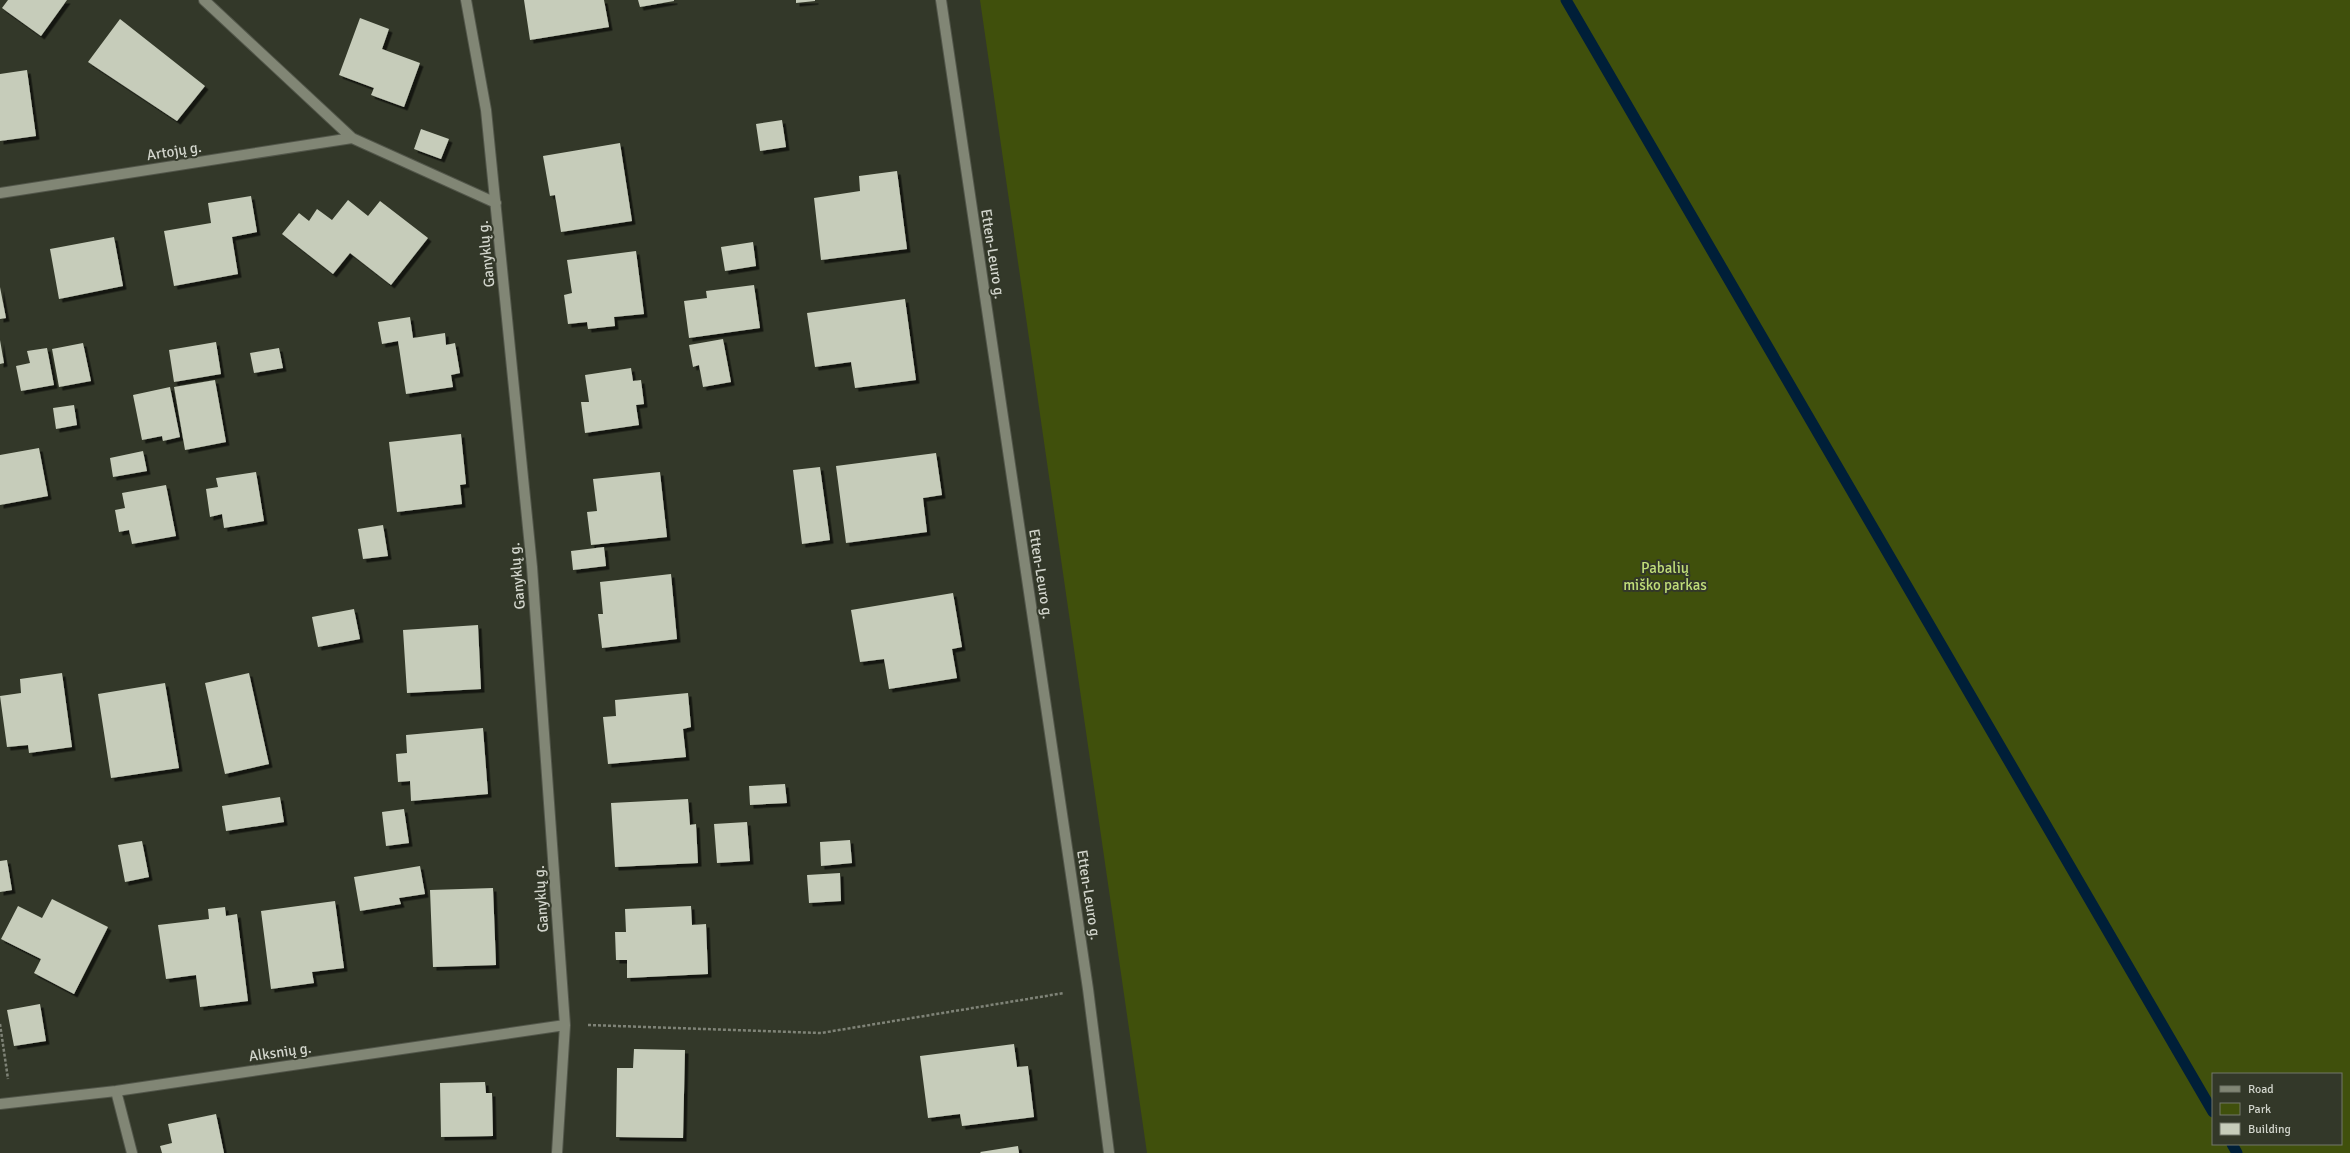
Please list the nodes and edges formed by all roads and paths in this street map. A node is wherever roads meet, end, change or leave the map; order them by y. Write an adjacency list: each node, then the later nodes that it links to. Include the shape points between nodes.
1 (204, 0): 4 (street)
2 (466, 0): 6 (street, Ganyklų g., via 486,110)
3 (941, 0): 7 (street, Etten-Leuro g.)
4 (352, 138): 5 (street, Artojų g.); 6 (street)
5 (0, 193)
6 (496, 203): 9 (street, Ganyklų g., via 532,567)
7 (1088, 989): 9 (path, via 821,1033); 15 (street, Etten-Leuro g.)
8 (0, 1024): 11 (path)
9 (565, 1025): 10 (street, Alksnių g.); 14 (street, Ganyklų g.)
10 (116, 1091): 11 (street, Alksnių g.); 13 (street)
11 (11, 1103): 12 (street, Alksnių g.)
12 (0, 1104)
13 (132, 1153)
14 (558, 1153)
15 (1109, 1153)

